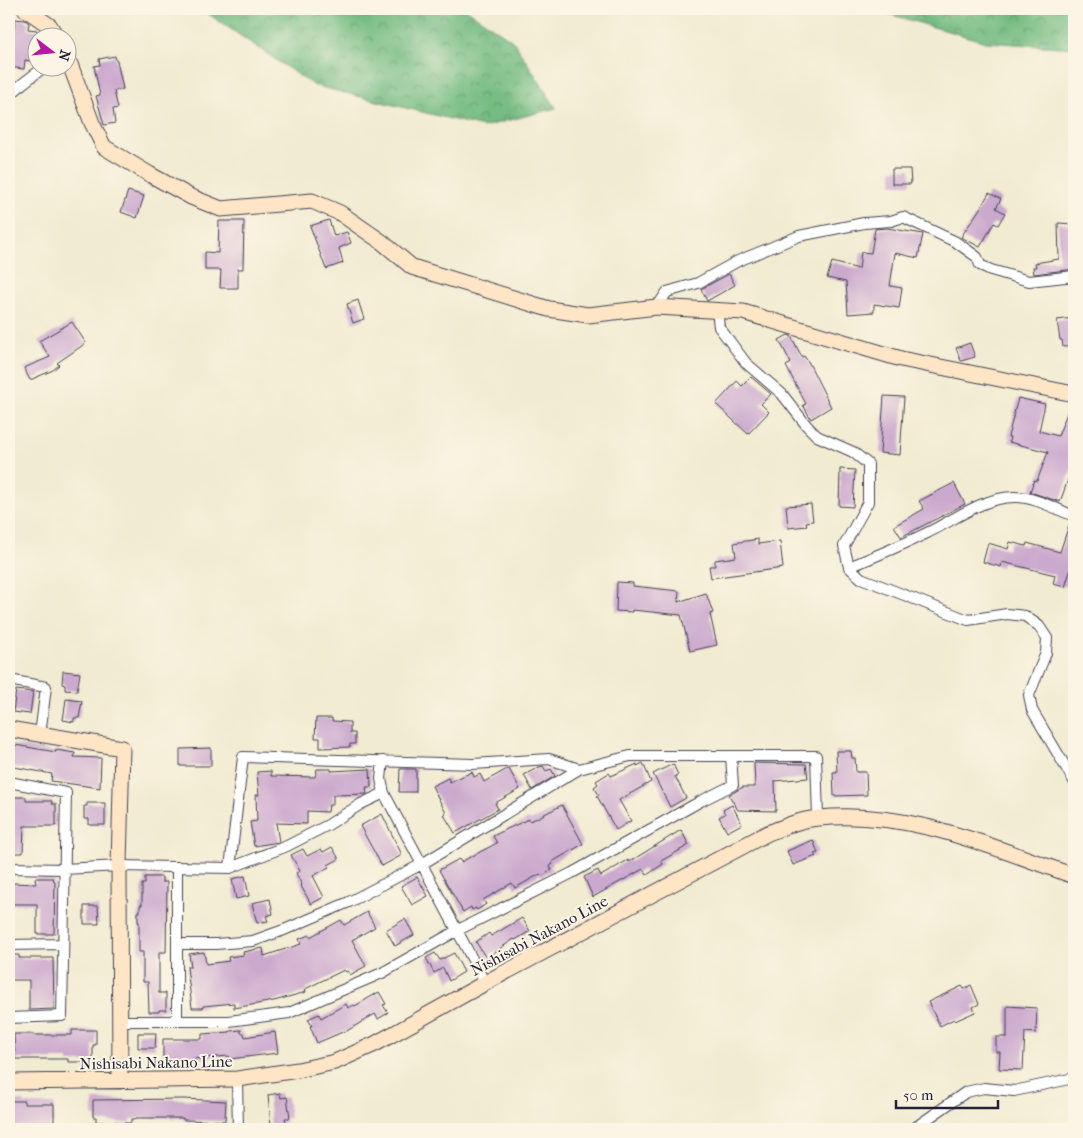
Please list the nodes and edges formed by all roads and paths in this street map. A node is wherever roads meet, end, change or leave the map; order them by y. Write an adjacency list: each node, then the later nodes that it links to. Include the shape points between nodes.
1 (24, 9): 2 (street)
2 (51, 28)
3 (30, 78): 5 (street)
4 (75, 78): 7 (street, via 104,147 191,197 221,209 312,201 340,213 412,267 549,309 588,315)
5 (9, 96)
6 (1074, 276): 7 (street, via 1029,281 991,270 980,265 977,257 956,242 903,217 799,236 738,261 698,283 667,292)
7 (657, 307): 8 (street)
8 (717, 310): 9 (street, via 743,312 901,359); 11 (street, via 719,327 746,363 782,394 816,436 853,452 868,464 868,502 844,546)
9 (1074, 394)
10 (1074, 516): 11 (street, via 1027,497 998,500 975,507 893,549)
11 (849, 567): 18 (street, via 861,578 968,620 1007,614 1025,616 1039,626 1047,638 1046,654 1029,695 1032,710)
12 (9, 680): 14 (street, via 46,687)
13 (9, 729): 14 (street)
14 (40, 734): 23 (street, via 122,748)
15 (732, 756): 17 (street, via 630,756); 21 (street, via 816,756); 29 (street, via 733,785 572,873)
16 (383, 761): 17 (street, via 473,764 549,759); 20 (street, via 381,779); 26 (street, via 244,757)
17 (579, 768): 22 (street)
18 (1074, 781)
19 (9, 782): 27 (street, via 66,793)
20 (384, 793): 22 (street); 26 (street, via 287,846)
21 (818, 818): 28 (street, Nishisabi Nakano Line, via 896,819 938,828); 33 (street, Nishisabi Nakano Line, via 768,833)
22 (422, 864): 29 (street); 31 (street, via 349,902 284,930 253,940)
23 (120, 866): 24 (street); 27 (street); 35 (street)
24 (177, 867): 26 (street); 31 (street)
25 (9, 868): 27 (street)
26 (230, 868)
27 (64, 869): 30 (street)
28 (1074, 876)
29 (458, 930): 33 (street); 36 (street, via 382,973 288,1013 229,1021)
30 (63, 944): 32 (street); 34 (street, via 62,1016)
31 (177, 944): 36 (street)
32 (9, 945)
33 (485, 983): 38 (street, Nishisabi Nakano Line, via 335,1062)
34 (9, 1018)
35 (120, 1021): 36 (street); 39 (street)
36 (177, 1021)
37 (1074, 1078): 42 (street, via 1014,1091 984,1088 966,1092)
38 (237, 1079): 39 (street, Nishisabi Nakano Line); 41 (street)
39 (120, 1081): 40 (street, Nishisabi Nakano Line)
40 (9, 1082)
41 (238, 1129)
42 (913, 1129)

